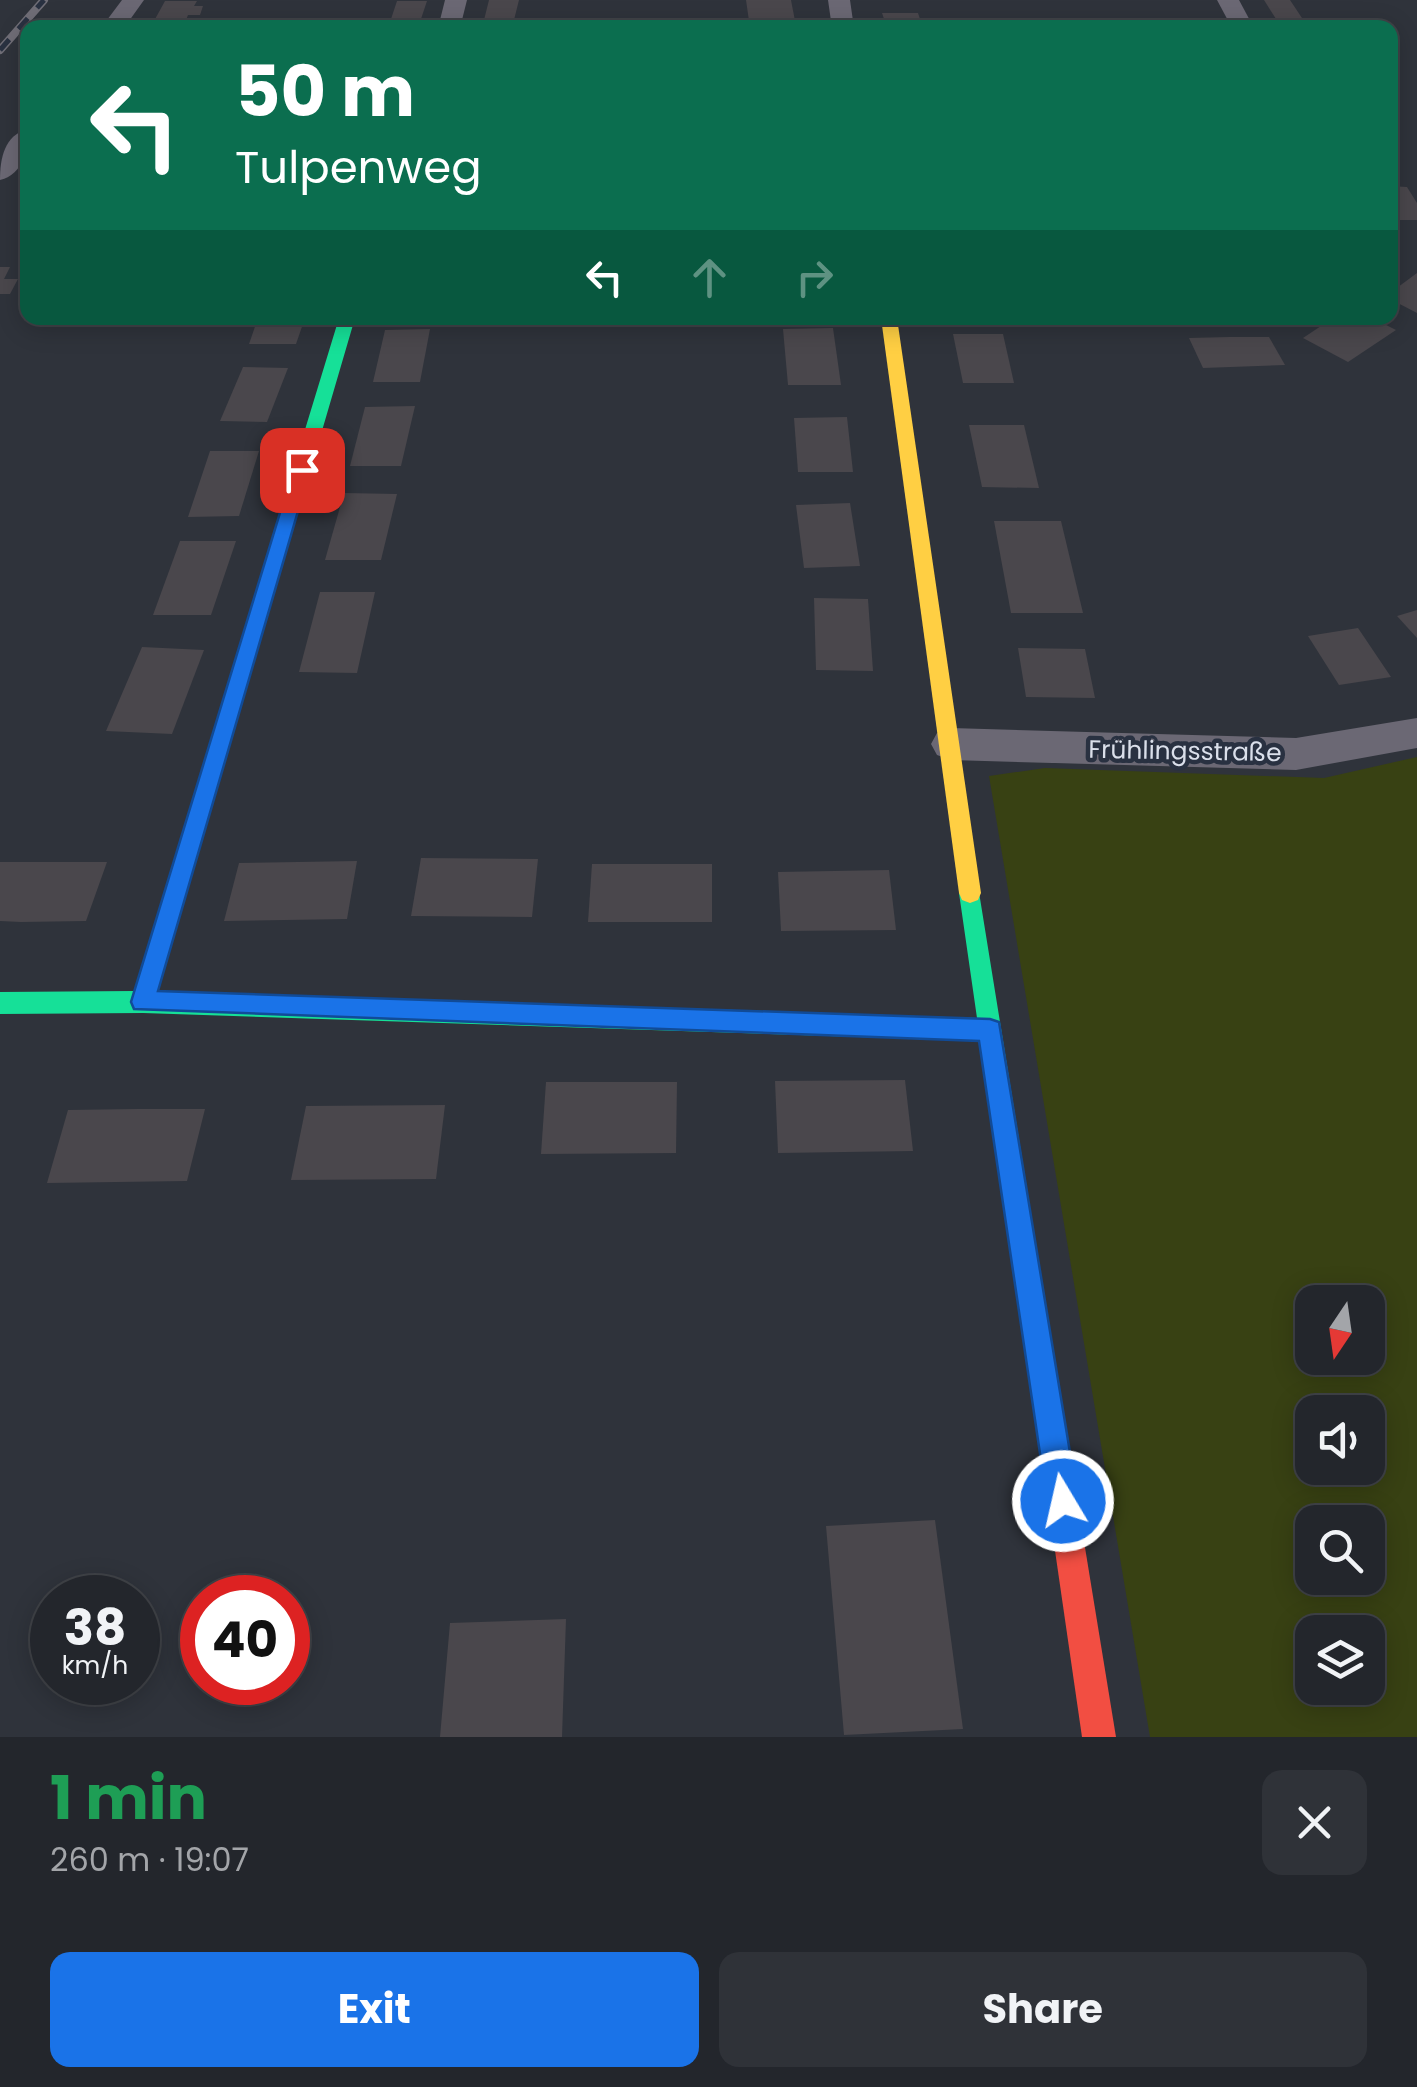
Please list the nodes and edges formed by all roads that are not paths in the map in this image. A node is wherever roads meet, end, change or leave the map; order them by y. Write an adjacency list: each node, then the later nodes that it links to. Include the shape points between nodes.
1 (20, 146): 2 (street)
2 (0, 172)
3 (345, 325): 7 (street)
4 (890, 325): 6 (street)
5 (1417, 733): 6 (street, Frühlingsstraße, via 1296,754)
6 (951, 744): 9 (street)
7 (143, 1002): 8 (street); 9 (street)
8 (0, 1003)
9 (990, 1030): 10 (street)
10 (1099, 1737)

